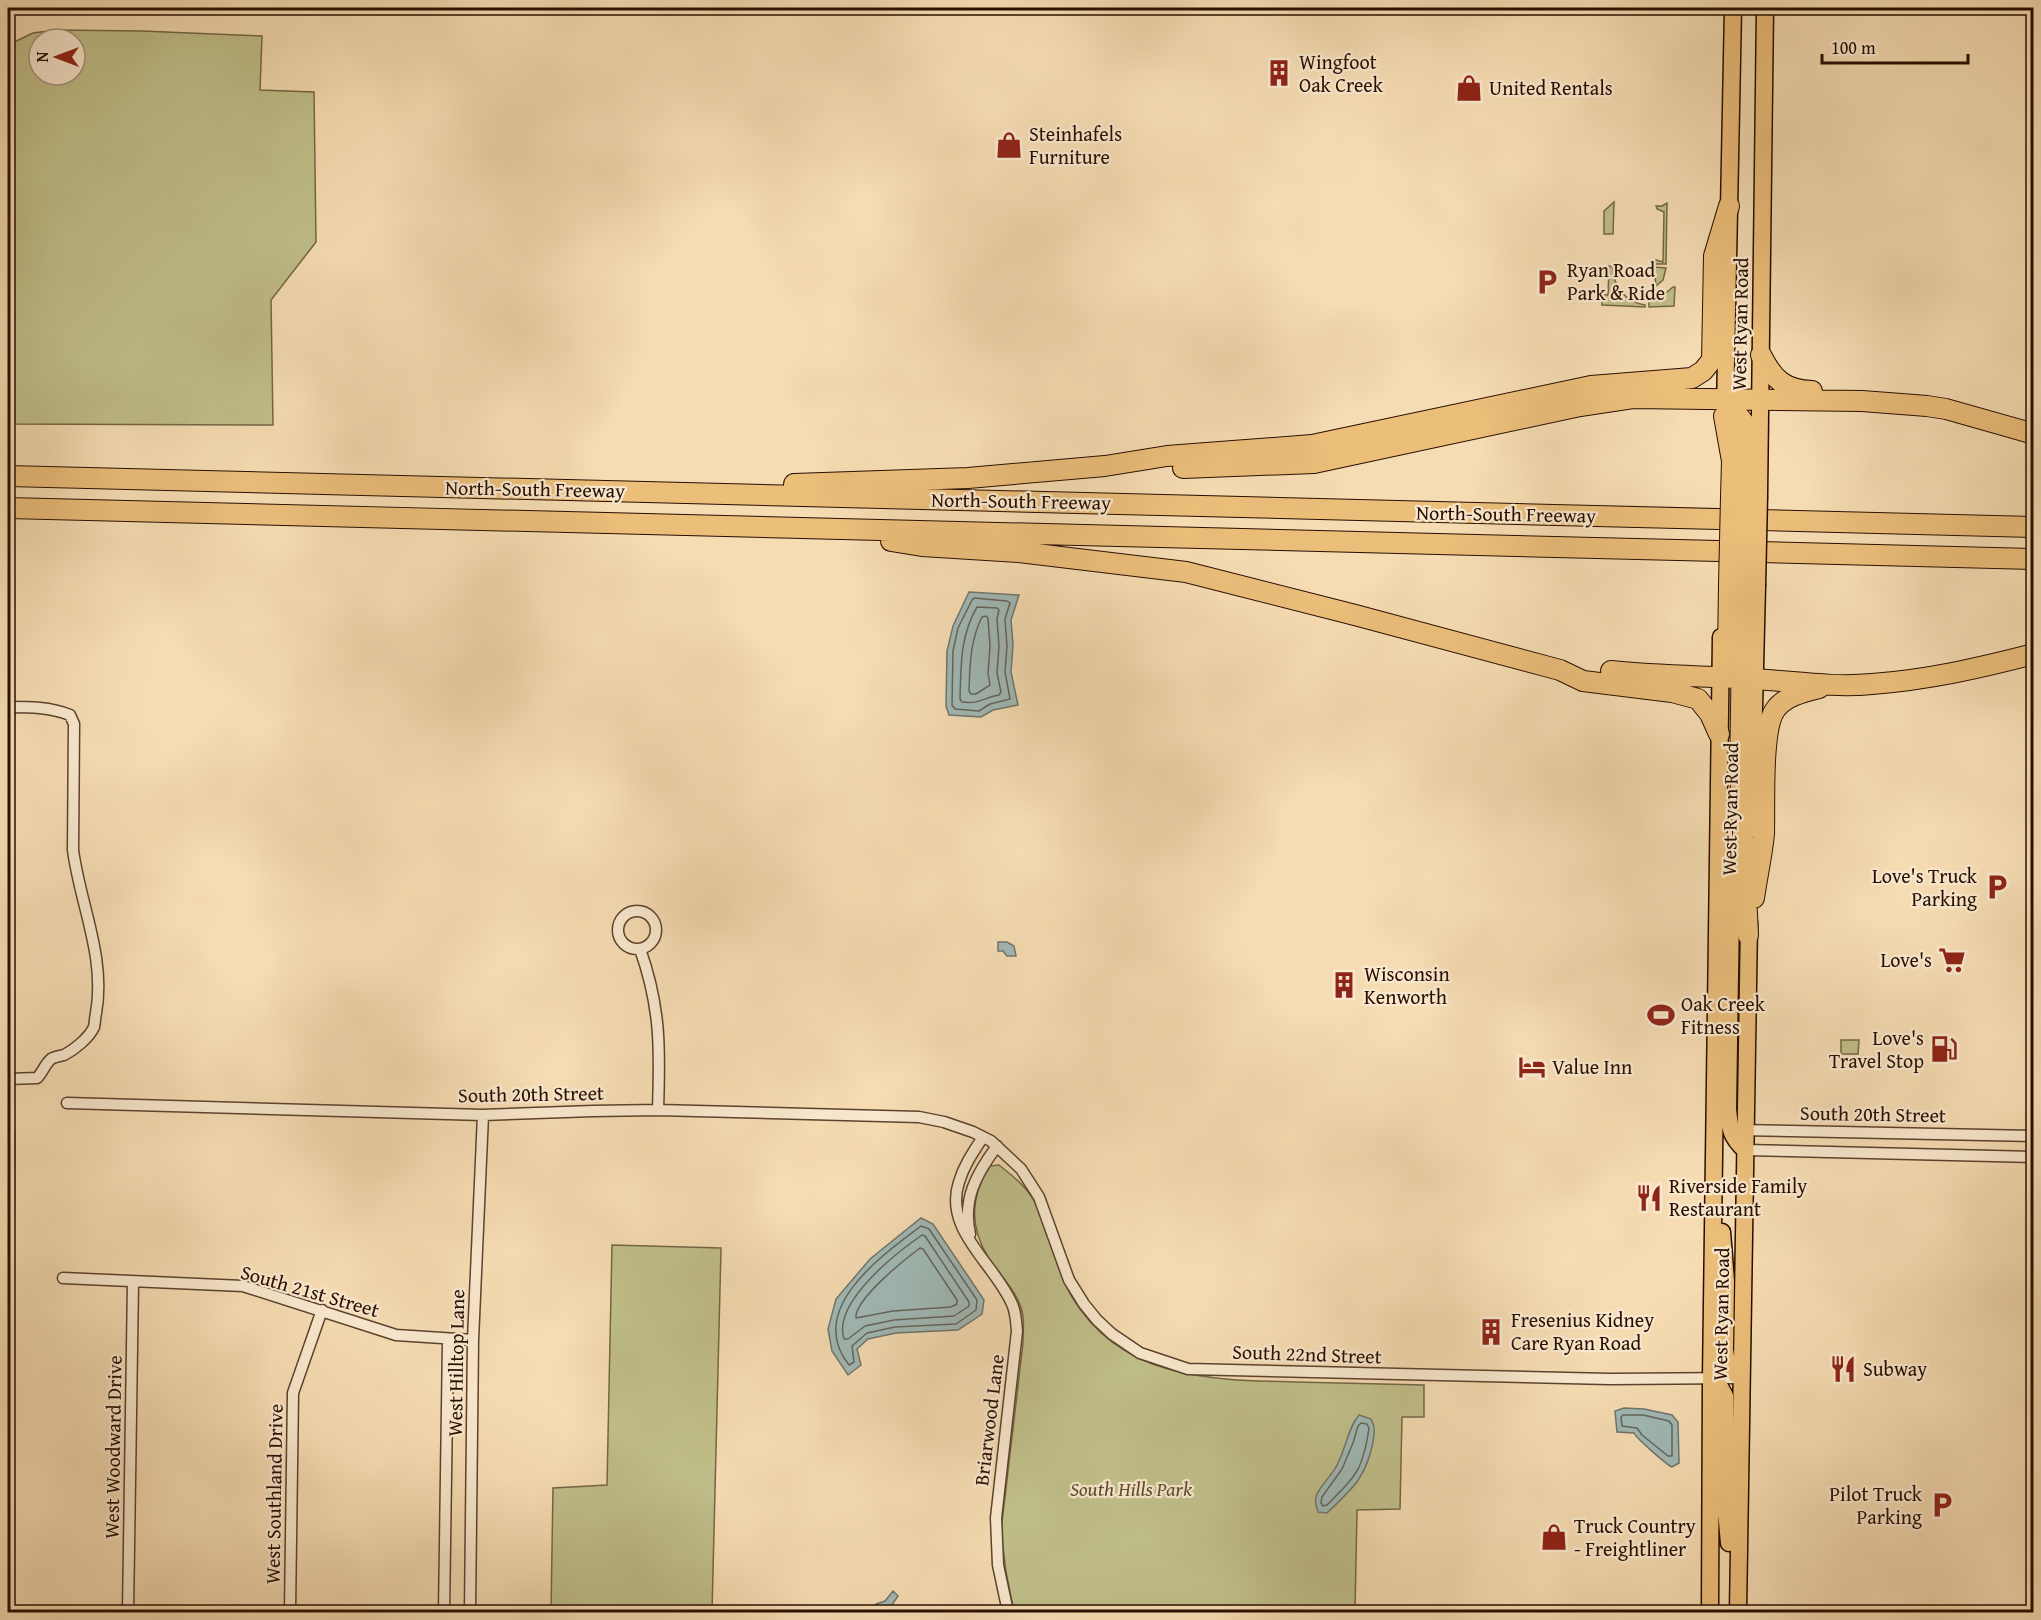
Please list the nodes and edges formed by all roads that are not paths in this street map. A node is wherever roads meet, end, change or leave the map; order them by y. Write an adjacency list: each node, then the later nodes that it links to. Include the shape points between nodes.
1 (1733, 8): 3 (main road, West Ryan Road)
2 (1765, 8): 4 (main road, West Ryan Road)
3 (1729, 206): 7 (main road, West Ryan Road); 9 (highway, via 1714,256 1712,360 1692,378 1591,386 1312,445 1167,456)
4 (1761, 355): 5 (main road, West Ryan Road); 6 (highway, via 1769,370 1790,388 1899,396)
5 (1760, 399): 6 (highway); 7 (highway); 12 (main road, West Ryan Road)
6 (1927, 406): 8 (highway)
7 (1725, 408): 9 (highway, via 1633,398 1314,463); 12 (highway)
8 (2034, 434)
9 (1105, 466): 11 (highway, via 968,478)
10 (8, 476): 11 (highway, North-South Freeway)
11 (636, 491): 14 (highway, North-South Freeway)
12 (1739, 497): 17 (highway, bridge); 17 (main road, West Ryan Road, bridge)
13 (8, 508): 15 (highway, North-South Freeway)
14 (2034, 527)
15 (814, 528): 16 (highway, North-South Freeway); 19 (highway, via 922,546 1018,552 1186,572)
16 (2034, 559)
17 (1738, 585): 20 (main road, West Ryan Road); 20 (highway, via 1728,649 1729,656); 21 (main road, West Ryan Road)
18 (2034, 654): 22 (highway, via 1923,679)
19 (1560, 670): 21 (highway); 24 (highway, via 1583,681 1698,699)
20 (1746, 676): 21 (highway); 22 (highway); 26 (highway, via 1740,771)
21 (1720, 677): 24 (main road, West Ryan Road)
22 (1831, 685): 26 (highway, via 1799,693 1780,704 1767,731 1763,836)
23 (8, 707): 28 (street, via 45,708 70,715 74,724 73,850 100,993 93,1027 84,1039 71,1051 52,1058 38,1078)
24 (1719, 734): 25 (main road, West Ryan Road)
25 (1718, 795): 32 (main road, via 1731,908 1728,1109); 35 (main road, West Ryan Road)
26 (1749, 935): 32 (main road)
27 (640, 949): 30 (street, via 658,1022)
28 (8, 1079)
29 (67, 1102): 31 (street, South 20th Street)
30 (658, 1110): 31 (street, South 20th Street); 36 (street, South 20th Street, via 919,1117 944,1122)
31 (483, 1115): 46 (street, West Hilltop Lane)
32 (1738, 1131): 34 (street, South 20th Street); 35 (street, South 20th Street); 37 (main road, via 1734,1140)
33 (9, 1132): 43 (street)
34 (2034, 1136)
35 (1714, 1138): 39 (main road, West Ryan Road)
36 (990, 1141): 40 (street, Briarwood Lane, via 969,1193 967,1221); 40 (street, Briarwood Lane, via 968,1161 958,1184 956,1209 962,1230); 48 (street, South 22nd Street, via 1021,1169 1039,1197 1066,1273 1084,1305 1113,1334 1140,1353 1175,1366)
37 (1745, 1150): 38 (street, South 20th Street); 47 (main road, West Ryan Road)
38 (2034, 1157)
39 (1713, 1191): 47 (main road, via 1720,1213 1726,1281 1725,1350 1727,1363); 48 (main road, West Ryan Road)
40 (972, 1243): 55 (street, Briarwood Lane, via 1000,1280 1013,1306 1017,1331 996,1518 998,1565)
41 (63, 1278): 42 (street, South 21st Street)
42 (133, 1282): 44 (street, South 21st Street, via 243,1286); 51 (street, West Woodward Drive)
43 (8, 1307)
44 (322, 1310): 45 (street, South 21st Street, via 396,1335); 52 (street, West Southland Drive, via 293,1393)
45 (448, 1340): 46 (street, South 21st Street); 53 (street, West Hilltop Lane)
46 (473, 1340): 54 (street, West Hilltop Lane)
47 (1741, 1378): 48 (street, South 22nd Street); 50 (main road, West Ryan Road)
48 (1711, 1379): 49 (main road, West Ryan Road); 50 (main road, via 1725,1396 1725,1500)
49 (1710, 1584): 56 (main road, West Ryan Road); 57 (main road)
50 (1738, 1594): 58 (main road, West Ryan Road)
51 (128, 1612)
52 (290, 1612)
53 (444, 1612)
54 (470, 1612)
55 (1008, 1612)
56 (1710, 1612)
57 (1716, 1612)
58 (1738, 1612)

